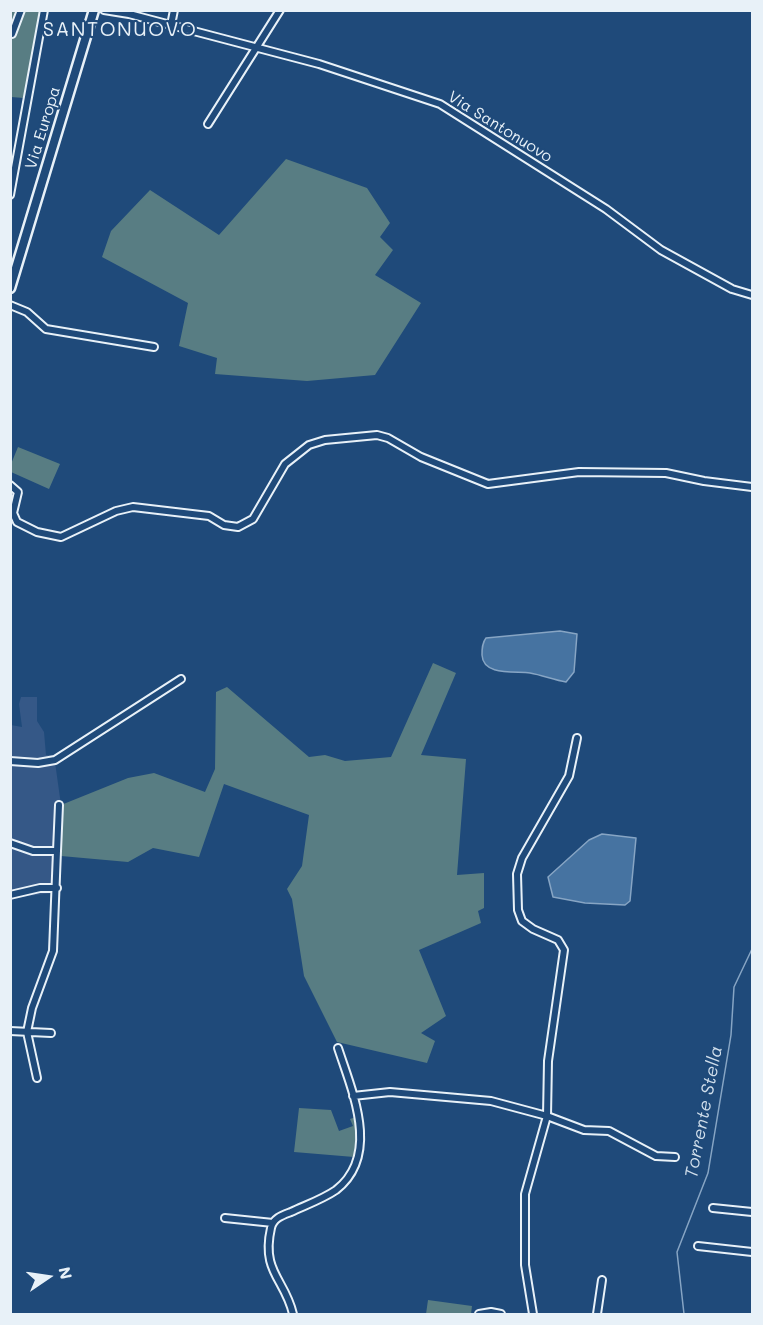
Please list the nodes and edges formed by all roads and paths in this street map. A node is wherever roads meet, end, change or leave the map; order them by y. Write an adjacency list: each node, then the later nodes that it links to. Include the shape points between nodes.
1 (21, 10): 8 (street)
2 (44, 10): 11 (street)
3 (94, 10): 12 (main road, Via Europa)
4 (104, 10): 7 (street, Via Santonuovo)
5 (174, 10): 7 (street)
6 (280, 10): 9 (street)
7 (171, 25): 9 (street, Via Santonuovo)
8 (12, 34)
9 (257, 48): 10 (street); 13 (street, Via Santonuovo, via 440,104 606,209 661,250 732,289)
10 (208, 124)
11 (10, 195)
12 (10, 288)
13 (753, 295)
14 (10, 305): 15 (street, via 27,312 46,329)
15 (154, 347)
16 (10, 485): 17 (street, via 18,492 13,513 17,522 37,532 61,537 133,507 209,516 224,525 238,527 253,519 280,470 292,458 315,443 364,436 383,436 421,457 488,484 562,473 612,472 666,473)
17 (753, 487)
18 (181, 679): 20 (street, via 55,760)
19 (578, 738): 32 (street, via 569,776 522,858 517,874 522,921 558,940 564,950 548,1061)
20 (10, 761)
21 (59, 805): 23 (street)
22 (10, 843): 23 (street, via 33,851)
23 (57, 851): 24 (street)
24 (57, 888): 25 (street); 27 (street, via 53,951)
25 (10, 895)
26 (10, 1031): 27 (street)
27 (27, 1032): 28 (street); 30 (street)
28 (51, 1033)
29 (338, 1048): 31 (street)
30 (37, 1078)
31 (353, 1096): 32 (street, via 390,1092 491,1101); 37 (street, via 361,1133 350,1175 332,1192)
32 (547, 1116): 33 (street, via 585,1130 609,1131 656,1156); 44 (street, via 525,1194 525,1265)
33 (675, 1157)
34 (714, 1208): 35 (street)
35 (753, 1212)
36 (225, 1218): 37 (street)
37 (273, 1223): 41 (street, via 269,1263)
38 (698, 1246): 39 (street)
39 (753, 1252)
40 (602, 1280): 45 (street)
41 (293, 1314)
42 (479, 1314): 43 (street)
43 (501, 1314)
44 (532, 1314)
45 (597, 1314)

